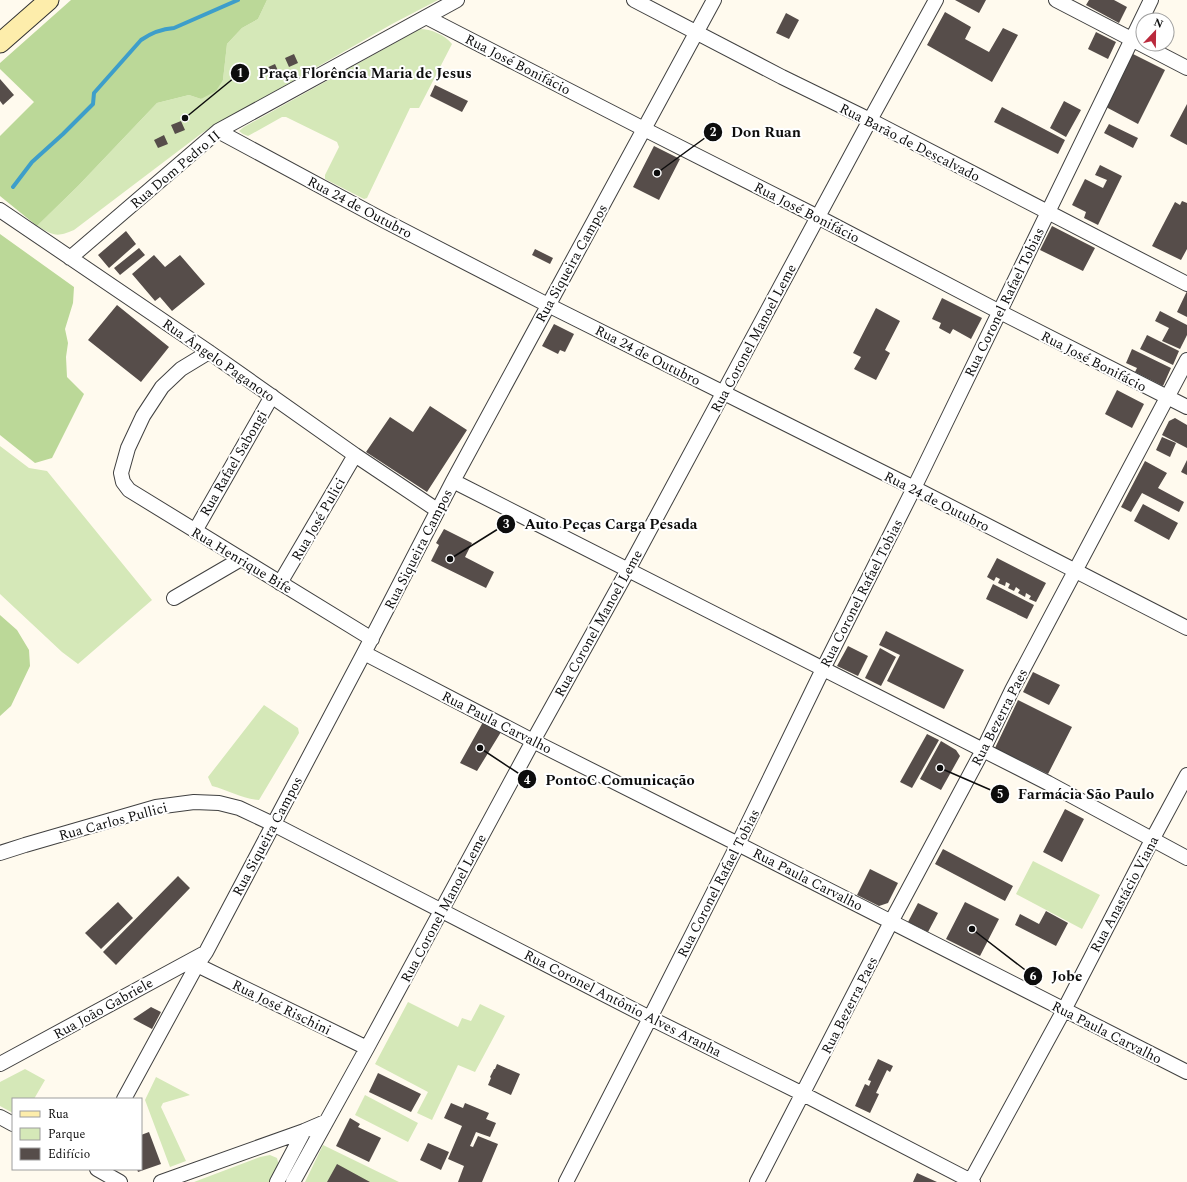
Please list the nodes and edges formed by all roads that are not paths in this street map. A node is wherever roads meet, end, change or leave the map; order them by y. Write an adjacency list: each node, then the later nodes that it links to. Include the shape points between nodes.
1 (48, 0): 11 (main road)
2 (457, 0): 8 (street, Rua Dom Pedro II)
3 (634, 0): 9 (street, Rua Barão de Descalvado)
4 (714, 0): 9 (street, Rua Siqueira Campos)
5 (936, 0): 13 (street, Rua Coronel Manoel Leme)
6 (1056, 0): 10 (street)
7 (1151, 0): 10 (street, Rua Coronel Rafael Tobias)
8 (426, 17): 14 (street, Rua José Bonifácio); 15 (street, Rua Dom Pedro II)
9 (696, 33): 13 (street, Rua Barão de Descalvado); 14 (street, Rua Siqueira Campos)
10 (1131, 40): 12 (street); 17 (street, Rua Coronel Rafael Tobias)
11 (0, 43)
12 (1187, 68)
13 (870, 120): 17 (street, Rua Barão de Descalvado); 18 (street, Rua Coronel Manoel Leme)
14 (644, 129): 18 (street, Rua José Bonifácio); 21 (street, Rua Siqueira Campos)
15 (218, 131): 19 (street, Rua Dom Pedro II); 21 (street, Rua 24 de Outubro)
16 (0, 210): 19 (street, Rua Ângelo Paganoto)
17 (1047, 212): 20 (street, Rua Barão de Descalvado); 22 (street, Rua Coronel Rafael Tobias)
18 (818, 217): 22 (street, Rua José Bonifácio); 25 (street, Rua Coronel Manoel Leme)
19 (70, 258): 23 (street, Rua Ângelo Paganoto)
20 (1187, 284)
21 (548, 305): 25 (street, Rua 24 de Outubro); 30 (street, Rua Siqueira Campos)
22 (1000, 312): 27 (street, Rua José Bonifácio); 31 (street, Rua Coronel Rafael Tobias)
23 (209, 352): 26 (street, Rua Ângelo Paganoto); 33 (street, Rua Henrique Bife, via 181,369 162,387 143,416 131,441 121,473 123,482 130,490)
24 (1187, 360): 27 (street, Rua Bezerra Paes)
25 (723, 393): 31 (street, Rua 24 de Outubro); 35 (street, Rua Coronel Manoel Leme)
26 (272, 396): 29 (street, Rua Ângelo Paganoto); 33 (street, Rua Rafael Sabongi)
27 (1166, 397): 28 (street, Rua José Bonifácio); 36 (street, Rua Bezerra Paes)
28 (1187, 408)
29 (355, 455): 32 (street, Rua Ângelo Paganoto); 37 (street, Rua José Pulici)
30 (453, 480): 32 (street, Rua Siqueira Campos); 35 (street)
31 (914, 488): 36 (street, Rua 24 de Outubro); 42 (street, Rua Coronel Rafael Tobias)
32 (437, 510): 40 (street, Rua Siqueira Campos)
33 (195, 531): 34 (street, Rua Henrique Bife)
34 (241, 559): 37 (street, Rua Henrique Bife); 38 (street)
35 (628, 570): 42 (street); 43 (street, Rua Coronel Manoel Leme)
36 (1076, 571): 39 (street, Rua 24 de Outubro); 44 (street, Rua Bezerra Paes)
37 (280, 583): 40 (street, Rua Henrique Bife)
38 (174, 598)
39 (1187, 628)
40 (372, 639): 41 (street, Rua Siqueira Campos)
41 (364, 653): 43 (street, Rua Paula Carvalho); 46 (street, Rua Siqueira Campos)
42 (823, 669): 44 (street); 48 (street, Rua Coronel Rafael Tobias)
43 (533, 741): 48 (street, Rua Paula Carvalho); 51 (street, Rua Coronel Manoel Leme)
44 (983, 750): 47 (street); 52 (street, Rua Bezerra Paes)
45 (1187, 775): 47 (street, Rua Anastácio Viana)
46 (273, 824): 49 (street, Rua Carlos Pullici, via 232,806 194,802 156,807); 51 (street, Rua Coronel Antônio Alves Aranha); 53 (street, Rua Siqueira Campos)
47 (1152, 840): 50 (street); 55 (street, Rua Anastácio Viana)
48 (738, 844): 52 (street, Rua Paula Carvalho); 56 (street, Rua Coronel Rafael Tobias)
49 (0, 853)
50 (1187, 858)
51 (442, 911): 56 (street, Rua Coronel Antônio Alves Aranha); 57 (street, Rua Coronel Manoel Leme)
52 (891, 922): 55 (street, Rua Paula Carvalho); 60 (street, Rua Bezerra Paes)
53 (206, 952): 54 (street, Rua Siqueira Campos); 58 (street, Rua João Gabriele)
54 (197, 965): 57 (street, Rua José Rischini); 61 (street, Rua Siqueira Campos)
55 (1064, 1010): 59 (street, Rua Paula Carvalho); 75 (street, Rua Anastácio Viana)
56 (650, 1018): 60 (street, Rua Coronel Antônio Alves Aranha); 73 (street, Rua Coronel Rafael Tobias)
57 (367, 1048): 63 (street, Rua Coronel Manoel Leme)
58 (0, 1064)
59 (1187, 1072)
60 (802, 1094): 74 (street, Rua Bezerra Paes); 75 (street, Rua Coronel Antônio Alves Aranha)
61 (125, 1098)
62 (0, 1117): 64 (street)
63 (325, 1122): 65 (street); 67 (street, Rua Coronel Manoel Leme)
64 (12, 1123)
65 (304, 1131): 66 (street); 70 (street)
66 (287, 1163): 67 (street); 71 (street)
67 (300, 1169): 72 (street, Rua Coronel Manoel Leme)
68 (99, 1170): 69 (street)
69 (120, 1182)
70 (161, 1182)
71 (277, 1182)
72 (293, 1182)
73 (566, 1182)
74 (757, 1182)
75 (971, 1182)

